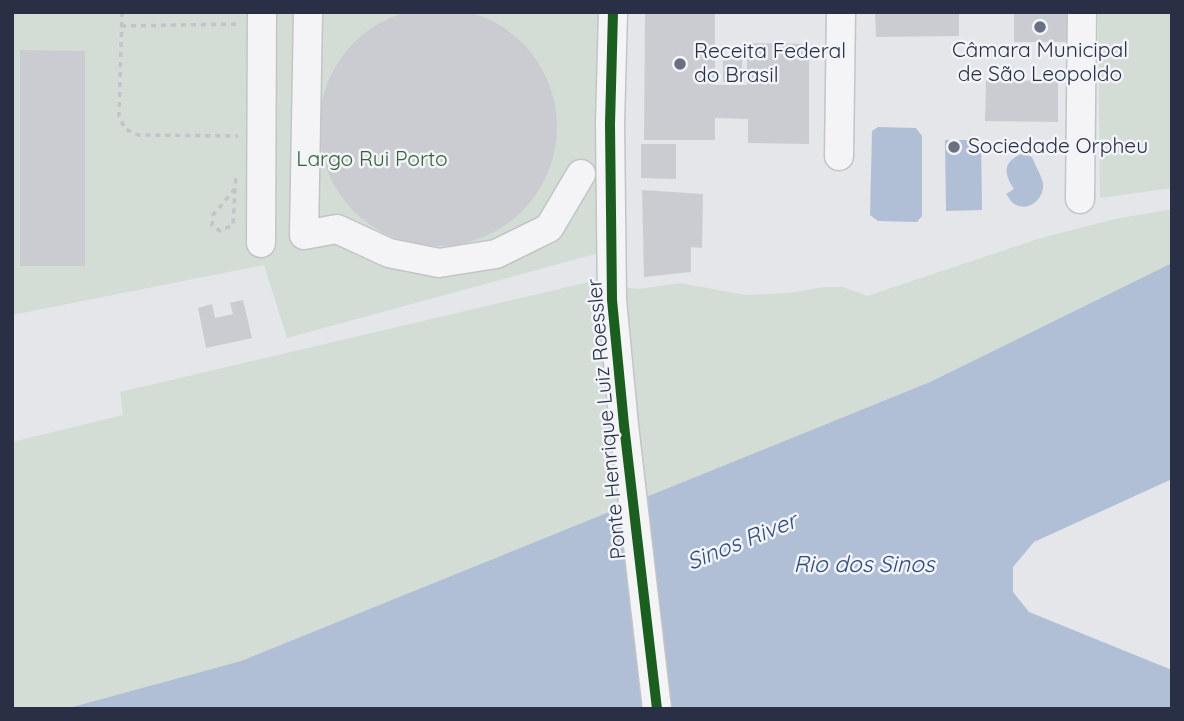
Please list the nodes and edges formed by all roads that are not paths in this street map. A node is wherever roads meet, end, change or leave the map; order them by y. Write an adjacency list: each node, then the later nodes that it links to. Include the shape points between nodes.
1 (308, 12): 7 (street)
2 (613, 12): 12 (street, Ponte Henrique Luiz Roessler, via 612,300)
3 (841, 12): 8 (street)
4 (1082, 12): 10 (street)
5 (250, 18): 6 (street)
6 (250, 138): 7 (street); 11 (street)
7 (306, 142): 9 (street, via 304,235 337,229 389,253 439,262 496,254 550,228)
8 (839, 156)
9 (582, 174)
10 (1080, 199)
11 (261, 243)
12 (657, 709)

